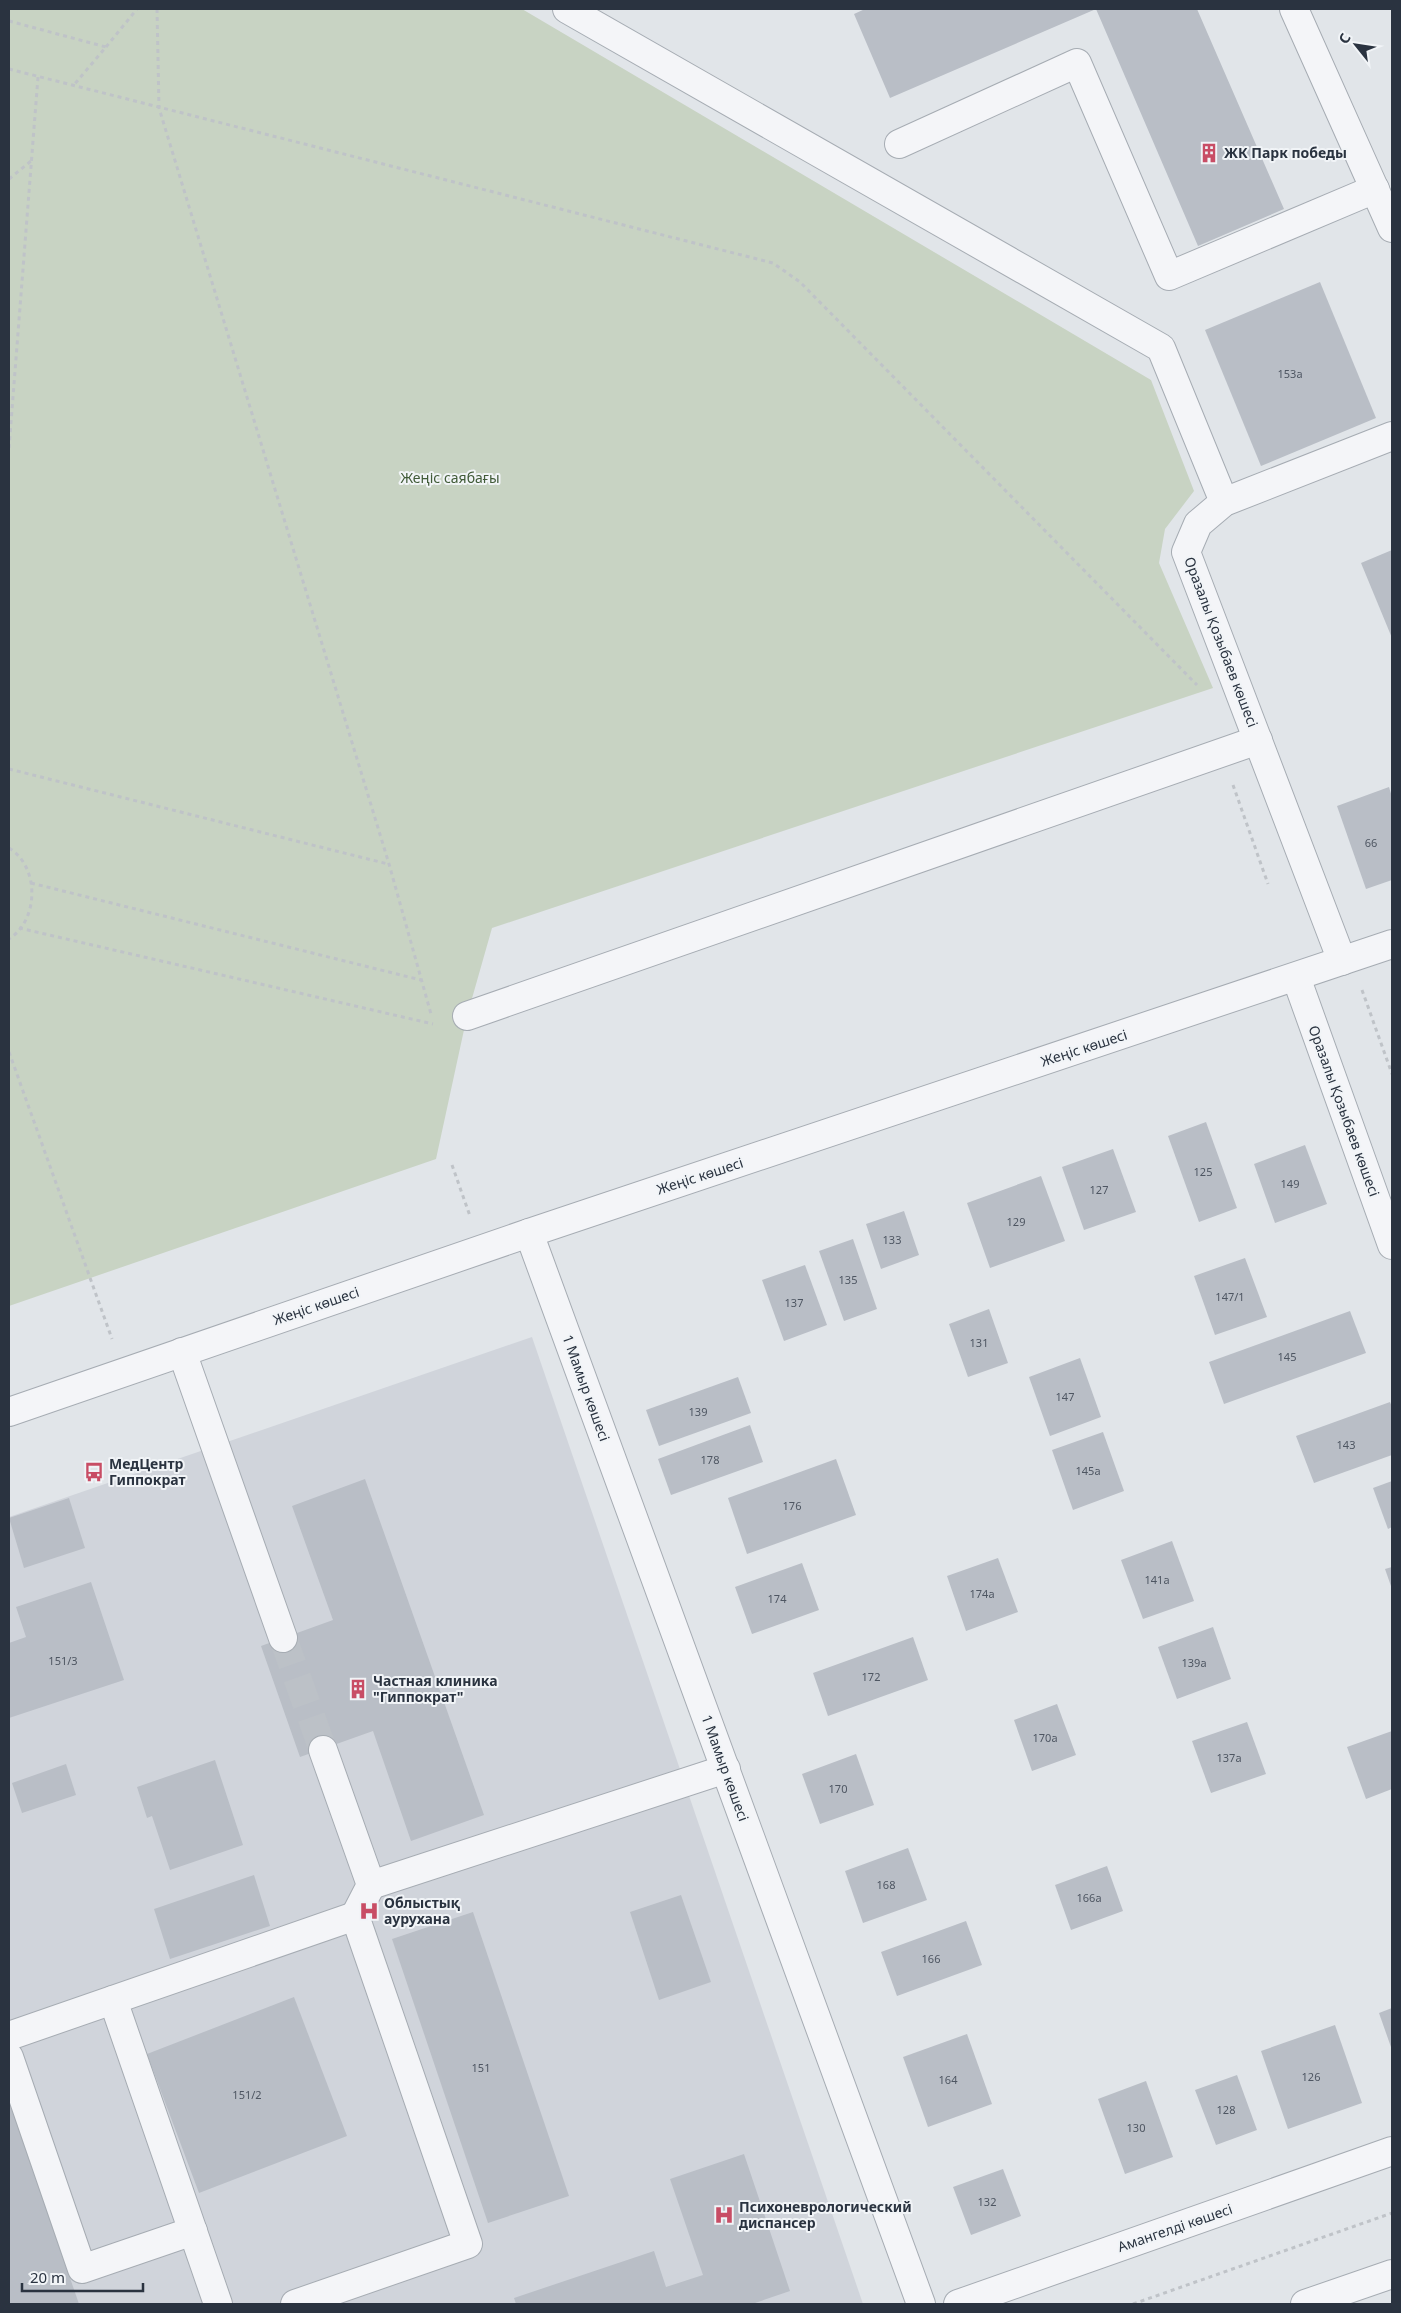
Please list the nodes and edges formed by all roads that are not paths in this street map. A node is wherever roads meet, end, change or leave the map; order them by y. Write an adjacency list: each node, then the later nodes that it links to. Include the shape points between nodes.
1 (567, 9): 7 (street, via 1161,348)
2 (1294, 9): 4 (street)
3 (899, 144): 4 (street, via 1077,63 1169,276)
4 (1375, 189): 5 (street)
5 (1392, 228)
6 (1392, 436): 7 (street, Оразалы Қозыбаев көшесі)
7 (1224, 502): 8 (street, Оразалы Қозыбаев көшесі, via 1198,524 1186,552)
8 (1258, 740): 10 (street, Оразалы Қозыбаев көшесі); 12 (street)
9 (1392, 944): 10 (street, Жеңіс көшесі)
10 (1346, 959): 11 (street, Жеңіс көшесі)
11 (1296, 977): 13 (street, Жеңіс көшесі); 14 (street, Оразалы Қозыбаев көшесі)
12 (467, 1016)
13 (529, 1233): 15 (street, Жеңіс көшесі); 19 (street, 1 Мамыр көшесі)
14 (1392, 1245)
15 (182, 1352): 16 (street, Жеңіс көшесі); 17 (street)
16 (9, 1412)
17 (283, 1638)
18 (322, 1750): 20 (street)
19 (726, 1769): 20 (street); 30 (street, 1 Мамыр көшесі)
20 (371, 1885): 21 (street)
21 (355, 1916): 22 (street); 29 (street, via 468,2244)
22 (113, 2000): 23 (street); 26 (street)
23 (9, 2036)
24 (9, 2057): 26 (street, via 82,2269)
25 (1392, 2151): 31 (street, Амангелді көшесі)
26 (193, 2231): 28 (street)
27 (1392, 2274): 32 (street)
28 (218, 2304)
29 (295, 2304)
30 (921, 2304)
31 (958, 2304)
32 (1305, 2304)

